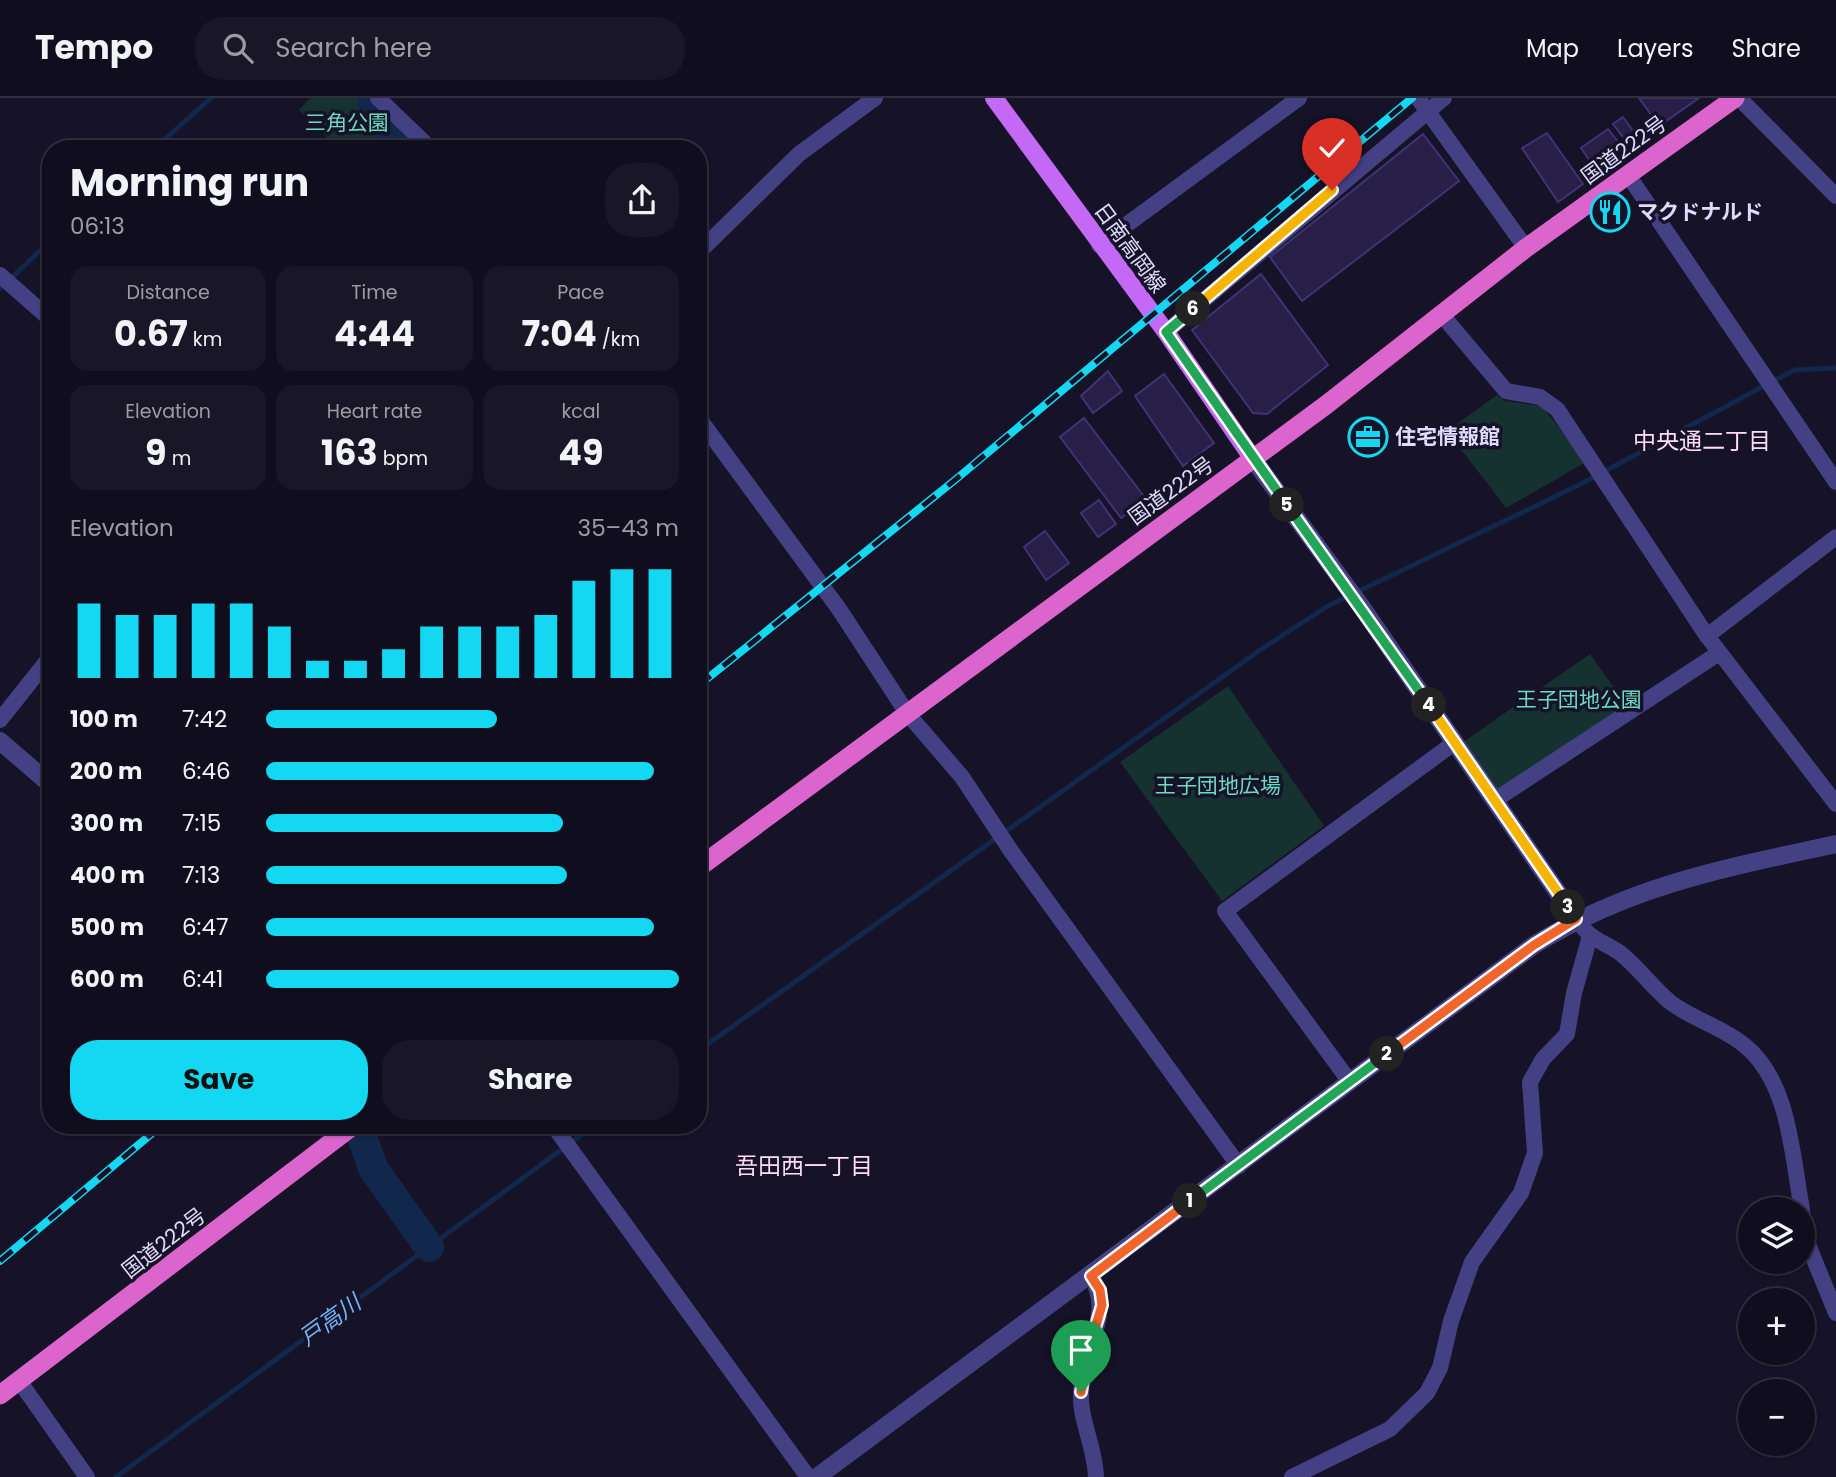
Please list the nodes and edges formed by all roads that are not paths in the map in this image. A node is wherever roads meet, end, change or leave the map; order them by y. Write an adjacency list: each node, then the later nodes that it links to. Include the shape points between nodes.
1 (378, 98): 8 (street)
2 (875, 98): 11 (street, via 799,153)
3 (994, 98): 12 (main road, 日南高岡線)
4 (1299, 98): 12 (street)
5 (1444, 98): 7 (street)
6 (1737, 98): 9 (highway, 国道222号); 10 (street)
7 (1422, 105): 13 (street); 17 (street)
8 (422, 140)
9 (1628, 175): 13 (highway, 国道222号); 20 (street)
10 (1836, 196)
11 (707, 244)
12 (1099, 245): 17 (main road, 日南高岡線)
13 (1526, 248): 16 (highway, 国道222号)
14 (0, 275): 15 (street)
15 (42, 312)
16 (1442, 315): 19 (highway, 国道222号); 22 (street, via 1506,391 1540,397 1557,408)
17 (1166, 332): 19 (main road, 日南高岡線)
18 (707, 429): 25 (street, via 833,601)
19 (1253, 459): 25 (highway, 国道222号); 28 (street)
20 (1836, 482)
21 (1836, 537): 22 (street)
22 (1707, 636): 23 (street)
23 (1719, 653): 30 (street); 31 (street)
24 (42, 667): 26 (street)
25 (907, 713): 33 (highway, 国道222号); 39 (street, via 962,777)
26 (0, 720)
27 (0, 741): 29 (street)
28 (1454, 743): 30 (street); 36 (street, via 1225,911)
29 (42, 777)
30 (1495, 800): 34 (street)
31 (1836, 804)
32 (1836, 844): 34 (street, via 1678,879)
33 (707, 861)
34 (1576, 919): 35 (street); 36 (street)
35 (1590, 936): 40 (street, via 1619,952 1672,1003 1747,1047 1772,1080 1782,1107); 50 (street, via 1567,1034 1530,1082 1535,1153 1521,1193 1472,1262 1431,1384 1390,1429)
36 (1350, 1082): 39 (street)
37 (337, 1134): 44 (highway, 国道222号)
38 (560, 1134): 47 (street)
39 (1240, 1166): 42 (street)
40 (1799, 1197)
41 (1815, 1262): 43 (street)
42 (1091, 1276): 48 (street); 49 (street, via 1102,1305 1081,1392)
43 (1836, 1313)
44 (20, 1382): 45 (highway, 国道222号); 46 (street)
45 (0, 1395)
46 (88, 1477)
47 (808, 1477)
48 (817, 1477)
49 (1096, 1477)
50 (1292, 1477)

